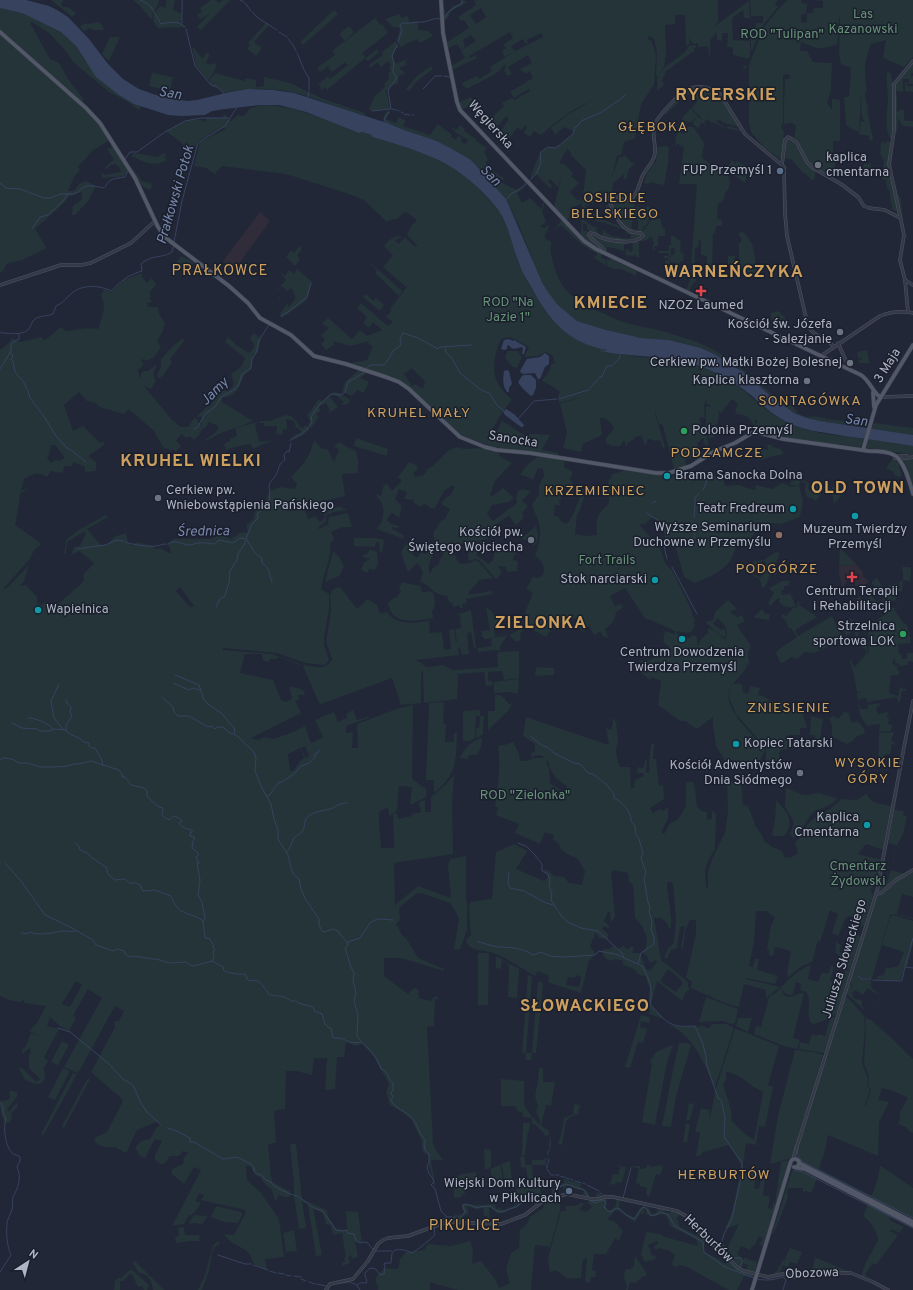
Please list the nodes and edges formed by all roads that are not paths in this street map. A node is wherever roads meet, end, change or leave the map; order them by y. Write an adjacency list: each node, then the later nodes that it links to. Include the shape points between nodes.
1 (441, 0): 7 (main road, Węgierska, via 443,33 458,107 587,243)
2 (0, 32): 6 (main road, Sanocka, via 98,121 135,178)
3 (913, 61): 5 (street, via 894,84 894,127 889,166)
4 (783, 163): 5 (street, via 785,140 789,137 798,145 813,168 841,184 858,197 864,206 885,210); 7 (street, via 745,134 720,94 708,87 686,90 656,120 653,132 656,146 654,158 643,174 637,192 626,200 614,194 610,197 619,222 629,231 641,232 643,236 619,241 590,233 590,238); 15 (street, via 786,230 805,312 810,329)
5 (900, 218): 8 (street, via 904,237 900,260)
6 (155, 221): 9 (street, via 131,243 91,263 61,265); 12 (main road, Sanocka, via 171,242 227,285)
7 (606, 253): 20 (main road, Węgierska)
8 (905, 280): 10 (street); 13 (street)
9 (0, 285)
10 (913, 285)
11 (250, 301): 12 (main road)
12 (252, 308): 29 (main road, Sanocka, via 262,320 290,335 309,353 400,382 460,437 497,450 663,474 691,466 712,452 756,432 783,439)
13 (908, 312): 14 (street); 16 (street, via 880,316)
14 (913, 313)
15 (829, 343): 16 (street); 18 (street); 19 (street)
16 (838, 343): 18 (street); 21 (street)
17 (913, 345): 23 (main road, 3 Maja)
18 (834, 346): 19 (street)
19 (828, 350): 20 (street)
20 (821, 356): 21 (main road, Węgierska)
21 (850, 370): 22 (main road, Węgierska, via 865,378)
22 (872, 389): 25 (main road, Węgierska); 27 (main road)
23 (884, 391): 25 (main road, 3 Maja); 26 (street)
24 (913, 396): 26 (street)
25 (880, 397): 26 (street); 27 (main road); 28 (main road)
26 (888, 397)
27 (874, 407): 28 (main road)
28 (873, 414): 29 (main road)
29 (865, 448): 31 (main road, via 891,453); 31 (main road, via 867,453 880,453)
30 (912, 457): 31 (street)
31 (899, 458): 32 (main road); 32 (main road)
32 (910, 485): 33 (main road)
33 (913, 494)
34 (913, 701): 36 (street, Juliusza Słowackiego)
35 (913, 870): 36 (street, via 894,881 882,892)
36 (876, 892): 37 (street, Juliusza Słowackiego, via 795,1151)
37 (795, 1159): 38 (main road); 39 (main road, via 791,1160)
38 (799, 1163): 40 (main road); 41 (main road)
39 (790, 1164): 40 (main road); 42 (main road)
40 (795, 1167): 41 (main road, via 805,1169); 42 (main road, via 788,1175)
41 (913, 1223)
42 (757, 1274): 43 (street, Herburtów, via 738,1268 678,1211 609,1196 590,1199 566,1194 543,1202 525,1215 500,1224 446,1222 408,1236 388,1238 377,1245 353,1279 330,1284); 44 (main road); 45 (street, Obozowa, via 771,1277 785,1274 795,1277 816,1272 851,1273)
43 (326, 1290)
44 (752, 1290)
45 (888, 1290)

